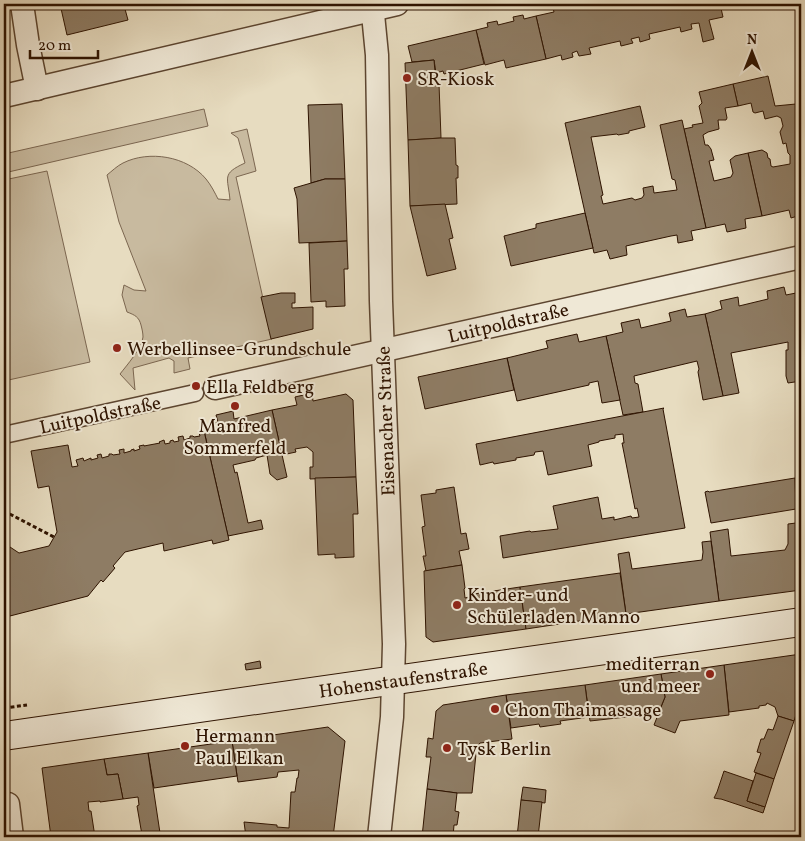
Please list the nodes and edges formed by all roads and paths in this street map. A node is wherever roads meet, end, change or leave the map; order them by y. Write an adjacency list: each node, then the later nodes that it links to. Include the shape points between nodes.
1 (22, 4): 4 (street)
2 (397, 4): 3 (street)
3 (372, 7): 4 (street); 7 (street, Eisenacher Straße, via 377,55)
4 (37, 88): 5 (street)
5 (4, 96)
6 (801, 257): 7 (street, Luitpoldstraße)
7 (383, 350): 8 (street, Luitpoldstraße); 13 (street, Eisenacher Straße)
8 (205, 390): 9 (street, Luitpoldstraße)
9 (4, 435)
10 (4, 511): 11 (path)
11 (54, 537)
12 (801, 622): 13 (main road, Hohenstaufenstraße)
13 (394, 680): 14 (main road, Hohenstaufenstraße); 17 (street, Eisenacher Straße)
14 (4, 736)
15 (8, 804): 16 (street)
16 (12, 837)
17 (379, 837)

